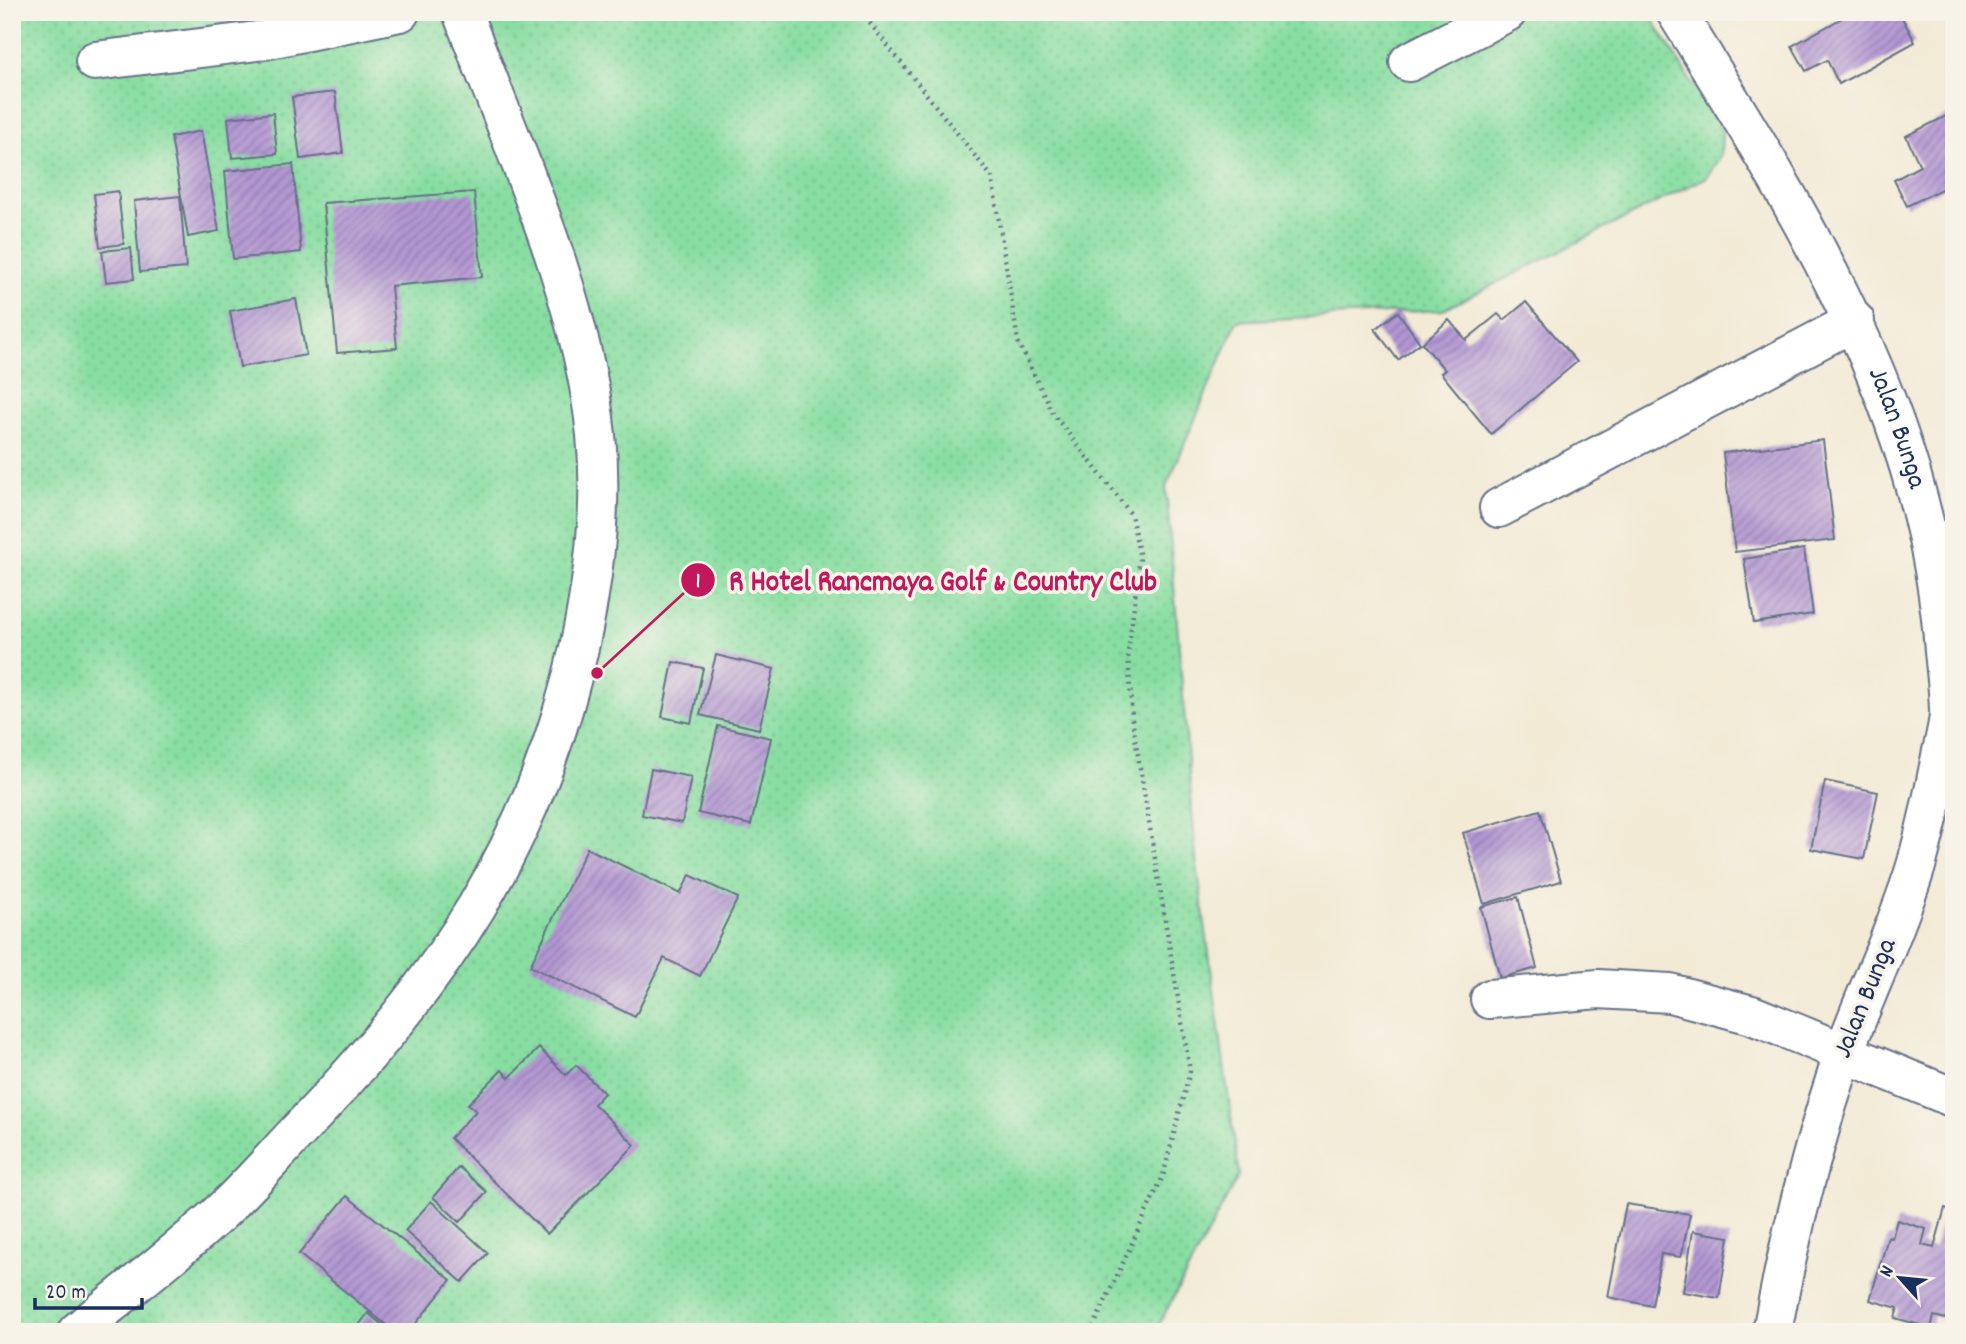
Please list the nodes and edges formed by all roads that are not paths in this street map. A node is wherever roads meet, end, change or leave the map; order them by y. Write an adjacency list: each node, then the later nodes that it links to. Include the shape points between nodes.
1 (400, 12): 5 (street, via 265,40)
2 (462, 12): 13 (street, via 564,284 596,436 593,572 570,690 546,763 498,873 429,982 367,1058 223,1210)
3 (1507, 12): 6 (street)
4 (1676, 12): 7 (street, Jalan Bunga, via 1748,128)
5 (94, 61)
6 (1409, 62)
7 (1855, 321): 8 (street); 9 (street, Jalan Bunga, via 1894,413 1926,519 1942,613)
8 (1499, 508)
9 (1951, 716): 11 (street, Jalan Bunga, via 1916,865 1887,953)
10 (1490, 999): 11 (street, via 1598,989 1670,993 1752,1015)
11 (1843, 1055): 12 (street); 14 (street, Jalan Bunga, via 1799,1197)
12 (1954, 1098)
13 (77, 1332)
14 (1772, 1332)

